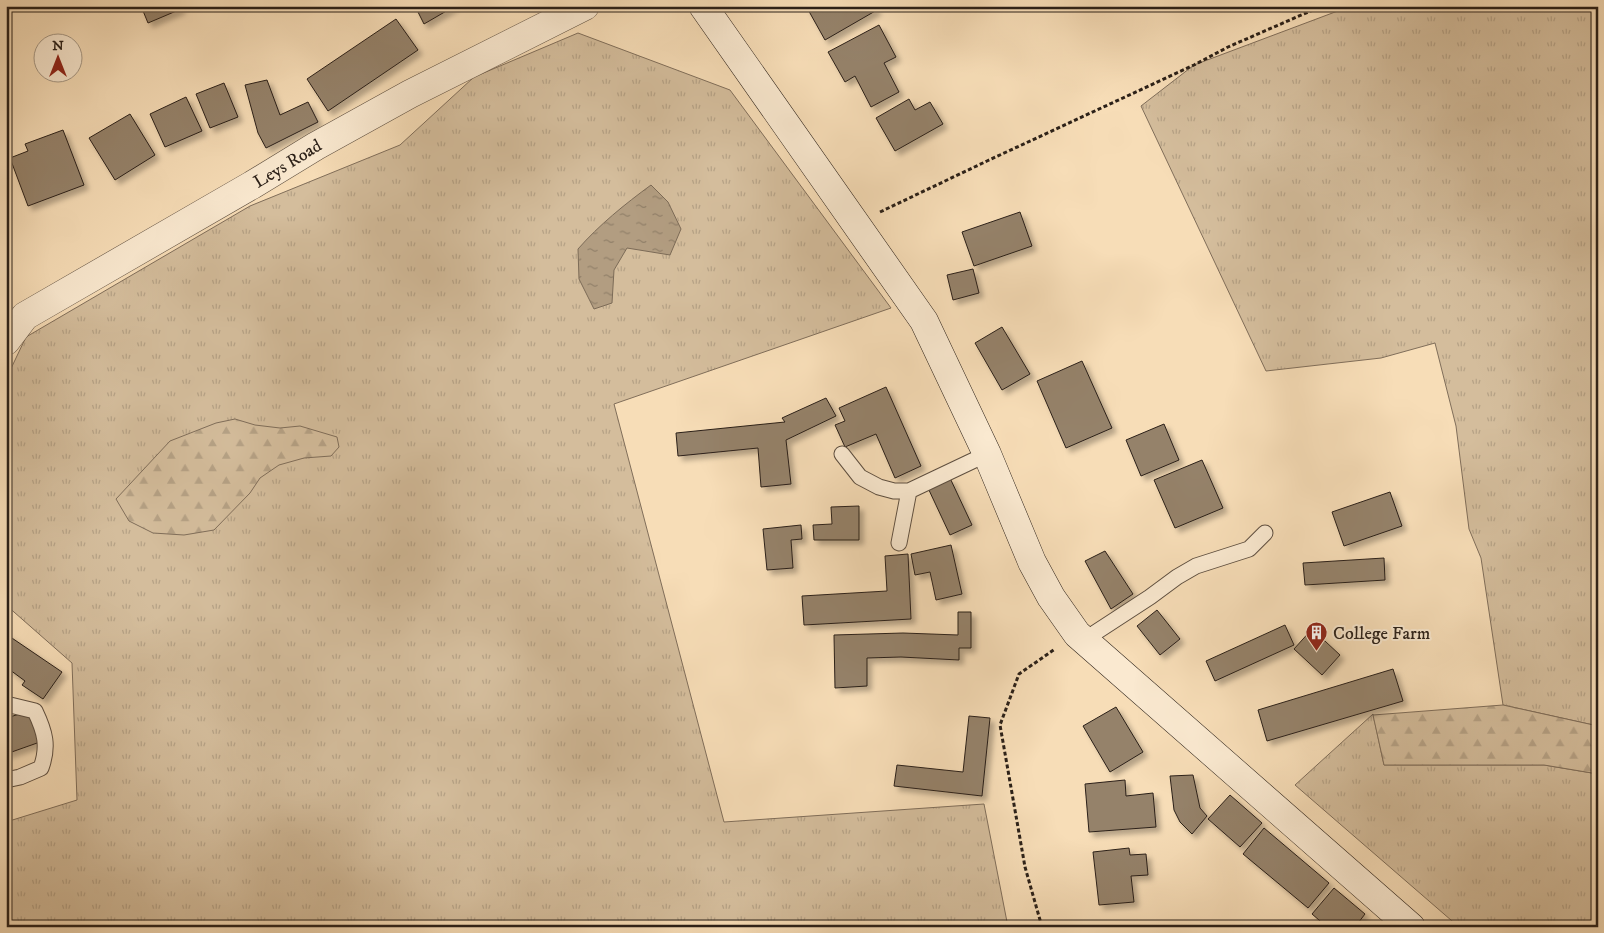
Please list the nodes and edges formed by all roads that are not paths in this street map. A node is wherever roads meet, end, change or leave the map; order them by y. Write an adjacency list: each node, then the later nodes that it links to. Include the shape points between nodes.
1 (585, 6): 3 (main road, Leys Road, via 410,94 316,146 25,316)
2 (703, 6): 5 (main road, via 924,321)
3 (6, 341)
4 (842, 454): 6 (lane, via 860,477 894,491)
5 (987, 454): 6 (lane); 9 (main road, via 1032,562 1051,597)
6 (909, 491): 8 (lane)
7 (1265, 533): 9 (lane, via 1249,549 1196,566)
8 (898, 542)
9 (1080, 637): 12 (main road)
10 (6, 704): 11 (lane, via 36,711 44,729 46,754 41,768)
11 (6, 780)
12 (1411, 927)

